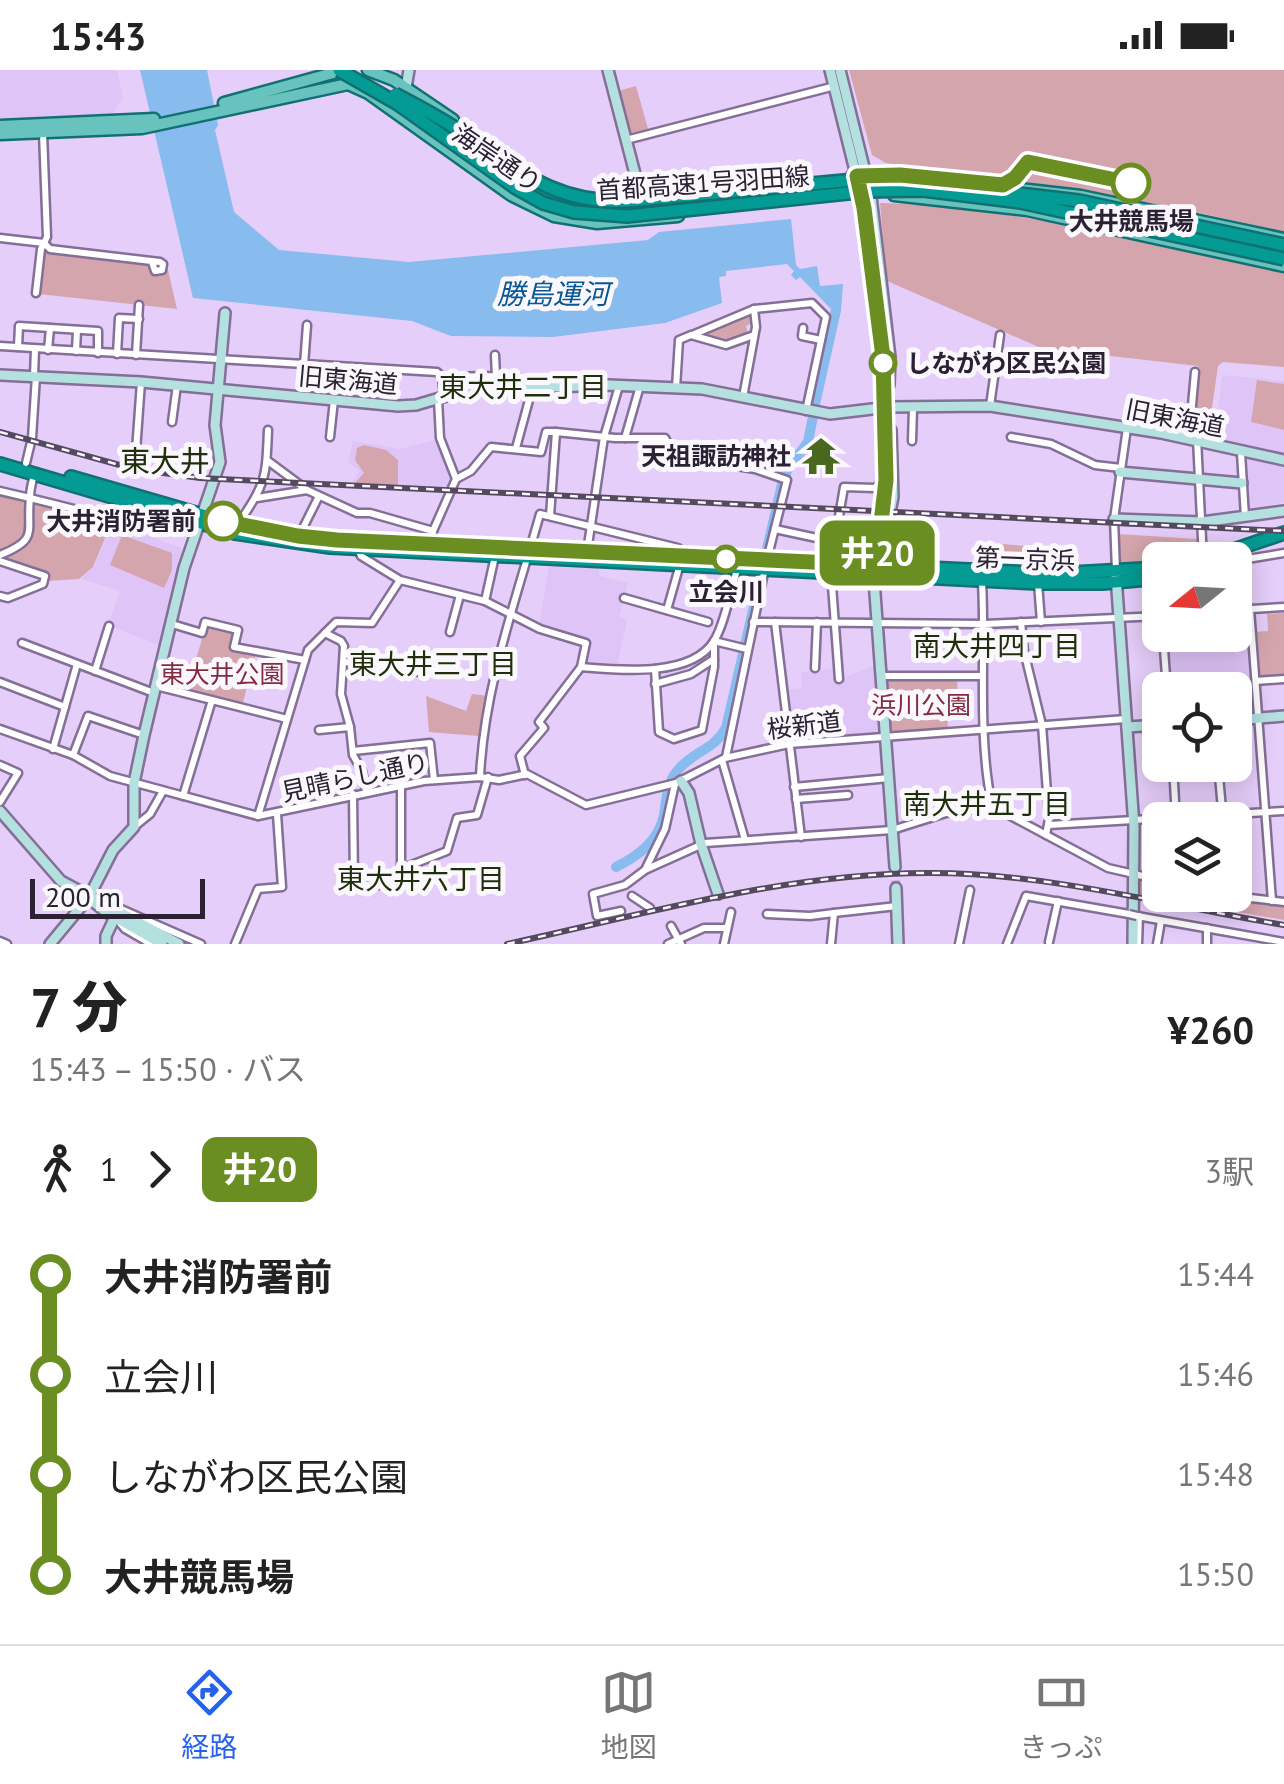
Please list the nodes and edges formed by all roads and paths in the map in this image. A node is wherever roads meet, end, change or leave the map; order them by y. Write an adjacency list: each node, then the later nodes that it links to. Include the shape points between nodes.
1 (328, 70): 9 (main road)
2 (342, 70): 9 (main road); 21 (highway, 首都高速1号羽田線, bridge, via 516,188 574,212 627,216)
3 (352, 70): 22 (highway, 首都高速1号羽田線, bridge, via 560,193 614,202)
4 (409, 70): 12 (street)
5 (608, 70): 19 (street)
6 (830, 70): 11 (street)
7 (840, 70): 20 (street)
8 (380, 72): 10 (street); 12 (main road, 海岸通り); 16 (main road, via 383,98)
9 (305, 78): 13 (main road)
10 (344, 84): 13 (main road); 16 (main road, 海岸通り)
11 (834, 86): 19 (street); 20 (street)
12 (406, 88): 22 (highway, bridge, via 428,116 519,182 557,200 614,209); 24 (main road, 海岸通り, via 561,190)
13 (221, 107): 14 (main road)
14 (142, 125): 15 (main road); 17 (main road)
15 (0, 126)
16 (414, 126): 25 (main road, 海岸通り, via 538,210 579,222)
17 (43, 132): 18 (main road); 27 (street)
18 (0, 134)
19 (626, 140): 24 (street)
20 (862, 175): 23 (street); 24 (main road, 海岸通り); 28 (main road, 海岸通り, via 1081,196)
21 (904, 190): 25 (highway, bridge, via 841,188 677,206); 28 (highway, 首都高速1号羽田線, bridge, via 1020,202)
22 (698, 195): 28 (highway, 首都高速1号羽田線, bridge, via 873,179 992,190 1080,201)
23 (866, 196): 25 (main road, 海岸通り); 28 (main road, 海岸通り, via 1028,210); 72 (street)
24 (641, 197)
25 (638, 217)
26 (0, 238): 27 (street)
27 (44, 244): 29 (street); 30 (street)
28 (1284, 254)
29 (152, 262)
30 (36, 293)
31 (139, 305): 34 (street)
32 (754, 309): 39 (street); 40 (street); 42 (street, via 812,303 826,317)
33 (225, 313): 52 (street)
34 (139, 320): 49 (street, via 120,318); 51 (street)
35 (308, 325): 53 (street)
36 (50, 328): 38 (street); 44 (street, via 19,326); 46 (street)
37 (803, 328): 42 (street, via 802,336)
38 (77, 330): 47 (street); 48 (street, via 98,331)
39 (691, 335): 40 (street, via 726,345); 64 (street, via 678,340)
40 (754, 335): 67 (street)
41 (1000, 335): 71 (street)
42 (820, 340): 73 (street)
43 (0, 346): 44 (street)
44 (18, 348): 45 (street)
45 (35, 349): 46 (street); 56 (street)
46 (48, 350): 47 (street)
47 (76, 352): 48 (street)
48 (98, 353): 49 (street)
49 (117, 354): 51 (street)
50 (495, 354): 57 (street, via 496,376)
51 (136, 355): 52 (street)
52 (223, 360): 53 (street); 63 (street)
53 (304, 365): 58 (street)
54 (1195, 372): 82 (street)
55 (0, 375): 56 (street, 旧東海道)
56 (35, 376): 59 (street, 旧東海道); 91 (street)
57 (486, 376): 58 (street); 66 (street)
58 (442, 377): 68 (street)
59 (141, 382): 60 (street, 旧東海道); 85 (street)
60 (177, 385): 63 (street, 旧東海道); 74 (street)
61 (619, 386): 62 (street, 旧東海道); 65 (street, 旧東海道); 80 (street)
62 (640, 386): 64 (street, 旧東海道); 81 (street)
63 (220, 388): 69 (street, 旧東海道); 105 (street, via 220,462)
64 (676, 388): 67 (street, 旧東海道)
65 (532, 389): 66 (street, 旧東海道); 84 (street)
66 (486, 390): 68 (street, 旧東海道)
67 (742, 397): 73 (street, 旧東海道)
68 (441, 398): 69 (street, 旧東海道, via 416,406); 94 (street, via 440,438)
69 (334, 400): 78 (street)
70 (913, 406): 71 (street, 旧東海道); 72 (street, 旧東海道); 83 (street)
71 (990, 406): 75 (street, 旧東海道)
72 (886, 407): 73 (street, 旧東海道); 95 (street); 130 (street, via 893,488)
73 (811, 411)
74 (172, 422)
75 (1127, 428): 82 (street, 旧東海道); 92 (street)
76 (268, 430): 88 (street)
77 (556, 432): 80 (street); 84 (street, via 546,432 541,452); 103 (street)
78 (330, 436)
79 (1011, 436): 92 (street)
80 (604, 437): 81 (street); 110 (street)
81 (624, 438): 111 (street, via 665,438 675,456 787,480)
82 (1193, 439): 86 (street, 旧東海道); 93 (street)
83 (912, 441)
84 (516, 448): 94 (street, via 491,447)
85 (136, 451)
86 (1241, 453): 89 (street, 旧東海道); 96 (street)
87 (0, 456): 91 (highway, 第一京浜)
88 (268, 460): 97 (street); 101 (street)
89 (1284, 460)
90 (0, 464): 91 (highway, 第一京浜)
91 (30, 468): 100 (street); 105 (highway, 第一京浜)
92 (1121, 470): 93 (street); 106 (street)
93 (1198, 478): 96 (street); 107 (street)
94 (456, 480): 112 (street)
95 (886, 480): 116 (street, via 874,488 844,487); 130 (street)
96 (1242, 483): 104 (street)
97 (307, 490): 99 (street); 101 (street)
98 (0, 491): 100 (street)
99 (319, 496): 112 (street, via 357,513); 114 (street)
100 (30, 498): 108 (street); 126 (street, via 28,539)
101 (257, 498): 109 (street)
102 (1284, 511): 104 (street)
103 (550, 516): 110 (street); 122 (street, via 540,514)
104 (1245, 518): 107 (street)
105 (201, 519): 109 (highway, 第一京浜); 119 (highway, 第一京浜, via 260,538); 157 (street)
106 (1114, 519): 107 (street); 135 (street)
107 (1202, 522): 117 (street)
108 (110, 524)
109 (238, 524): 114 (highway, 第一京浜)
110 (589, 526): 121 (street); 128 (street, via 678,548)
111 (775, 529): 116 (street); 129 (street)
112 (433, 531): 120 (street)
113 (1284, 534): 118 (highway)
114 (298, 536): 120 (highway, 第一京浜)
115 (1284, 541): 123 (highway)
116 (834, 542): 130 (street); 132 (street)
117 (1203, 542)
118 (1252, 544)
119 (357, 548): 120 (highway, 第一京浜); 137 (street)
120 (430, 548): 122 (highway, 第一京浜); 125 (highway, 第一京浜)
121 (587, 552): 122 (highway, 第一京浜); 128 (highway, 第一京浜)
122 (529, 554): 125 (highway, 第一京浜); 128 (highway, 第一京浜); 146 (street)
123 (1252, 554)
124 (1284, 554): 127 (street)
125 (495, 556): 142 (street)
126 (0, 558): 140 (street, via 45,576 42,584)
127 (1252, 558)
128 (679, 560): 129 (highway, 第一京浜); 131 (highway, 第一京浜); 145 (street)
129 (762, 564): 131 (highway, 第一京浜); 132 (highway, 第一京浜); 150 (street)
130 (877, 564): 132 (highway, 第一京浜); 134 (highway, 第一京浜); 156 (street)
131 (738, 567): 163 (street)
132 (831, 568): 153 (street)
133 (1142, 572): 135 (highway, 第一京浜)
134 (982, 575): 135 (highway, 第一京浜); 138 (highway, 第一京浜); 158 (street)
135 (1116, 578): 136 (highway, 第一京浜); 138 (highway, 第一京浜); 148 (street)
136 (1142, 578)
137 (400, 580): 139 (street); 160 (street, via 372,623 336,622)
138 (1038, 583): 155 (street)
139 (460, 595): 142 (street); 161 (street)
140 (0, 596)
141 (624, 598): 145 (street)
142 (485, 601): 146 (street)
143 (1284, 607): 144 (street)
144 (1252, 609)
145 (667, 610): 149 (street)
146 (510, 613): 170 (street, via 586,643); 205 (street, via 483,733)
147 (1142, 617): 148 (street)
148 (1119, 618): 155 (street); 189 (street)
149 (708, 622)
150 (753, 622): 151 (street); 165 (street)
151 (775, 622): 152 (street); 198 (street)
152 (817, 622): 153 (street); 171 (street)
153 (834, 622): 156 (street); 177 (street)
154 (1022, 622): 155 (street); 158 (street); 191 (street)
155 (1041, 622)
156 (878, 623): 158 (street); 175 (street)
157 (172, 624): 167 (street, via 202,633 205,622 238,630 234,647); 182 (street)
158 (984, 624): 176 (street)
159 (109, 626): 173 (street)
160 (324, 632): 167 (street); 168 (street, via 341,641)
161 (450, 632)
162 (1252, 633): 179 (street)
163 (714, 642): 165 (street); 166 (street); 172 (street, via 696,657)
164 (22, 643): 169 (street)
165 (744, 648): 202 (street)
166 (715, 658): 181 (street, via 691,674); 181 (street, via 702,730 674,739 658,732)
167 (304, 660): 188 (street)
168 (345, 662): 174 (street); 192 (street, via 341,694)
169 (76, 664): 173 (street); 184 (street)
170 (582, 667): 172 (street); 204 (street, via 520,756)
171 (815, 668)
172 (655, 670): 181 (street)
173 (95, 672): 182 (street)
174 (419, 672)
175 (882, 676): 176 (street); 197 (street)
176 (982, 676): 194 (street)
177 (839, 679)
178 (1284, 679): 179 (street)
179 (1256, 681): 187 (street)
180 (0, 682): 184 (street)
181 (655, 684)
182 (155, 690): 183 (street); 196 (street)
183 (212, 700): 188 (street); 216 (street)
184 (66, 707): 199 (street)
185 (1284, 716): 187 (street)
186 (1252, 718): 187 (street)
187 (1257, 718): 222 (street)
188 (287, 719): 225 (street)
189 (1127, 723): 190 (street, 桜新道); 191 (street, 桜新道); 226 (street)
190 (1142, 724)
191 (1042, 725): 194 (street, 桜新道); 228 (street)
192 (350, 726): 195 (street); 200 (street)
193 (0, 729): 199 (street, 見晴らし通り)
194 (985, 729): 197 (street, 桜新道); 219 (street)
195 (319, 730)
196 (144, 736): 201 (street, via 88,716); 209 (street)
197 (886, 736): 198 (street, 桜新道); 206 (street)
198 (789, 744): 202 (street, 桜新道); 211 (street)
199 (53, 748): 201 (street, 見晴らし通り)
200 (352, 751): 207 (street, via 430,743); 213 (street)
201 (72, 755): 209 (street, 見晴らし通り)
202 (724, 759): 208 (street, 桜新道); 233 (street)
203 (0, 764): 218 (street, via 18,774)
204 (524, 774): 205 (street, 見晴らし通り); 208 (street, 桜新道, via 586,805)
205 (484, 777): 207 (street, 見晴らし通り); 236 (street, via 478,814 457,818 446,851)
206 (888, 778): 211 (street); 230 (street)
207 (434, 780): 210 (street, 見晴らし通り)
208 (677, 782): 234 (street, via 689,793); 237 (street)
209 (134, 783): 212 (street, 見晴らし通り); 229 (street)
210 (400, 786): 213 (street, 見晴らし通り); 236 (street)
211 (794, 787): 217 (street)
212 (163, 791): 216 (street, 見晴らし通り); 229 (street)
213 (366, 791): 214 (street, 見晴らし通り)
214 (353, 794): 223 (street, 見晴らし通り); 236 (street, via 354,884 401,880)
215 (848, 795): 217 (street)
216 (183, 796): 225 (street, 見晴らし通り)
217 (796, 799): 232 (street)
218 (0, 802)
219 (992, 806): 230 (street); 231 (street)
220 (1284, 810): 222 (street)
221 (0, 812): 243 (street, via 52,873)
222 (1265, 812): 224 (street); 246 (street)
223 (276, 814): 225 (street, 見晴らし通り); 274 (street, via 282,887 258,889)
224 (1252, 814)
225 (258, 816)
226 (1134, 820): 227 (street); 228 (street); 238 (street)
227 (1142, 820)
228 (1049, 825): 231 (street)
229 (134, 827): 243 (street)
230 (892, 830): 232 (street); 235 (street)
231 (1046, 835): 238 (street, via 1108,868)
232 (800, 837): 233 (street)
233 (745, 840): 234 (street)
234 (700, 844): 237 (street); 242 (street)
235 (894, 867)
236 (401, 869)
237 (645, 870): 252 (street, via 593,894 596,916)
238 (1134, 872): 239 (street); 281 (street)
239 (1142, 874)
240 (896, 888): 250 (street)
241 (970, 890): 279 (street)
242 (718, 894)
243 (88, 896): 249 (street); 257 (street); 268 (street)
244 (632, 896): 251 (street)
245 (1252, 898): 246 (street)
246 (1272, 900): 248 (street)
247 (1058, 901): 256 (street); 265 (street); 280 (street, via 1026,896)
248 (1284, 902)
249 (106, 904): 272 (street); 273 (street)
250 (897, 906): 254 (street); 278 (street)
251 (650, 908)
252 (620, 911)
253 (731, 912): 260 (street)
254 (834, 913): 255 (street); 277 (street)
255 (767, 914)
256 (1135, 915): 258 (street); 281 (street)
257 (116, 918): 263 (street); 269 (street); 271 (street)
258 (1161, 920): 261 (street); 282 (street)
259 (671, 926): 264 (street)
260 (726, 928): 264 (street, via 704,928); 276 (street)
261 (1208, 928): 266 (street); 283 (street)
262 (0, 941): 267 (street)
263 (141, 942): 270 (street)
264 (679, 942): 275 (street)
265 (1048, 942)
266 (1284, 942)
267 (7, 944)
268 (50, 944)
269 (106, 944)
270 (152, 944)
271 (162, 944)
272 (179, 944)
273 (201, 944)
274 (236, 944)
275 (668, 944)
276 (724, 944)
277 (831, 944)
278 (898, 944)
279 (959, 944)
280 (1007, 944)
281 (1136, 944)
282 (1157, 944)
283 (1207, 944)

